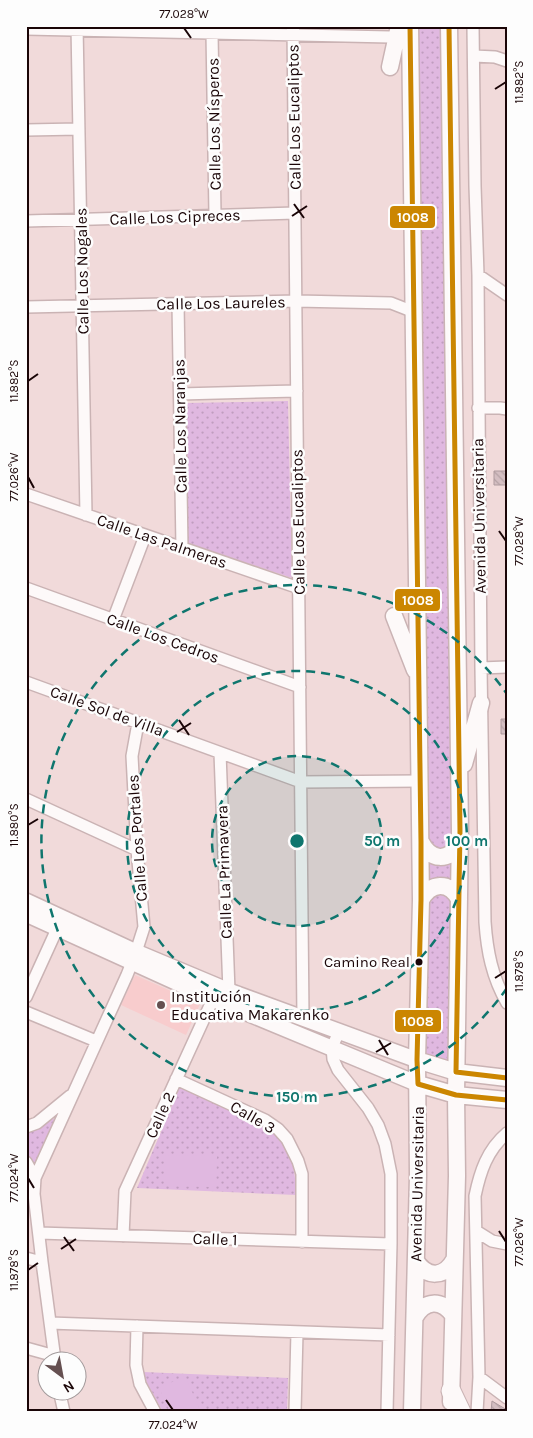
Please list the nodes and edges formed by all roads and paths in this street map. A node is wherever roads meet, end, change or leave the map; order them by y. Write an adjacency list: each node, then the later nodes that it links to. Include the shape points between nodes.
1 (410, 26): 24 (main road, Avenida Universitaria)
2 (450, 26): 46 (main road, Avenida Universitaria)
3 (473, 26): 9 (street, Avenida Universitaria)
4 (78, 28): 5 (street); 8 (street); 12 (street, Calle Los Nogales)
5 (26, 29)
6 (293, 30): 7 (street); 8 (street); 14 (street, Calle Los Eucaliptos)
7 (395, 32): 11 (main road)
8 (212, 33): 15 (street, Calle Los Nísperos)
9 (474, 56): 10 (street, via 495,57); 18 (street, Avenida Universitaria)
10 (507, 62)
11 (390, 67)
12 (79, 129): 13 (street); 16 (street, Calle Los Nogales)
13 (26, 130)
14 (295, 213): 15 (street, Calle Los Cipreces); 20 (street, Calle Los Eucaliptos)
15 (215, 215): 16 (street, Calle Los Cipreces)
16 (81, 219): 17 (street, Calle Los Cipreces); 22 (street, Calle Los Nogales)
17 (26, 221)
18 (478, 275): 19 (street); 27 (street, Avenida Universitaria)
19 (507, 295)
20 (296, 301): 21 (street, Calle Los Laureles); 24 (street, Calle Los Laureles, via 391,303); 25 (street, Calle Los Eucaliptos)
21 (178, 304): 22 (street, Calle Los Laureles); 26 (street, Calle Los Naranjas)
22 (82, 305): 23 (street, Calle Los Laureles); 30 (street, Calle Los Nogales)
23 (26, 306)
24 (414, 312): 39 (main road, Avenida Universitaria)
25 (297, 391): 26 (street); 34 (street, Calle Los Eucaliptos)
26 (180, 394): 32 (street, Calle Los Naranjas)
27 (478, 408): 28 (street); 38 (street, Avenida Universitaria)
28 (507, 409)
29 (26, 494): 30 (street, Calle Las Palmeras)
30 (86, 515): 31 (street, Calle Las Palmeras)
31 (145, 536): 32 (street, Calle Las Palmeras); 36 (street)
32 (182, 548): 34 (street, Calle Las Palmeras)
33 (26, 588): 36 (street, Calle Los Cedros)
34 (299, 588): 41 (street, Calle Los Eucaliptos)
35 (394, 616): 39 (main road)
36 (113, 620): 41 (street, Calle Los Cedros)
37 (507, 667): 38 (street)
38 (481, 668): 42 (street, Avenida Universitaria)
39 (419, 680): 45 (main road, Avenida Universitaria)
40 (26, 682): 43 (street, Calle Sol de Villa)
41 (300, 687): 47 (street, Calle Los Eucaliptos)
42 (481, 703): 46 (main road); 61 (street, Avenida Universitaria, via 487,944 492,968)
43 (138, 723): 44 (street, Calle Sol de Villa); 51 (street, Calle Los Portales, via 132,756)
44 (220, 753): 47 (street, Calle Sol de Villa); 58 (street, Calle La Primavera)
45 (420, 781): 47 (street, Calle Sol de Villa); 49 (main road, Avenida Universitaria)
46 (459, 781): 50 (main road, Avenida Universitaria)
47 (301, 782): 63 (street, Calle Los Eucaliptos)
48 (26, 799): 51 (street)
49 (421, 842): 50 (main road, via 431,855 439,857 455,851); 52 (main road, Avenida Universitaria)
50 (460, 844): 53 (main road, Avenida Universitaria)
51 (137, 850): 57 (street, Calle Los Portales, via 144,927)
52 (421, 900): 53 (main road, via 425,893 440,886 455,892); 67 (main road, Avenida Universitaria)
53 (459, 900): 68 (main road, Avenida Universitaria)
54 (26, 901): 57 (street)
55 (26, 914): 56 (street)
56 (57, 929): 57 (street); 59 (street)
57 (134, 957): 58 (street); 60 (street); 65 (street, Calle Los Portales)
58 (230, 991): 63 (street)
59 (26, 997)
60 (213, 999): 66 (street); 70 (street, Calle 2)
61 (507, 1003)
62 (26, 1012): 65 (street)
63 (303, 1018): 64 (street)
64 (339, 1032): 66 (street); 67 (street)
65 (96, 1041): 72 (street, Calle Los Portales)
66 (332, 1047): 71 (street); 83 (street, Avenida Universitaria, via 338,1070 368,1108 381,1132 390,1174)
67 (417, 1060): 68 (main road); 71 (main road, Avenida Universitaria)
68 (456, 1072): 69 (main road); 73 (main road, Avenida Universitaria)
69 (507, 1078)
70 (176, 1079): 81 (street, Calle 2, via 126,1191); 82 (street, Calle 3, via 265,1120 287,1139 302,1174)
71 (418, 1084): 73 (main road); 87 (main road, Avenida Universitaria)
72 (73, 1093): 75 (street, via 36,1124); 78 (street, Calle Los Portales)
73 (456, 1095): 74 (main road); 86 (main road, Avenida Universitaria)
74 (507, 1100)
75 (26, 1126)
76 (507, 1133): 79 (street, via 487,1156 479,1175 475,1196)
77 (26, 1162): 78 (street)
78 (31, 1177): 80 (street)
79 (476, 1230): 84 (street, via 492,1241); 99 (street)
80 (39, 1233): 81 (street, Calle 1); 88 (street)
81 (123, 1236): 82 (street, Calle 1)
82 (302, 1242): 83 (street, Calle 1)
83 (391, 1244): 94 (street, Avenida Universitaria)
84 (507, 1244)
85 (26, 1258): 88 (street)
86 (454, 1260): 87 (main road, via 445,1271 432,1274); 89 (main road, Avenida Universitaria)
87 (416, 1261): 90 (main road, Avenida Universitaria)
88 (42, 1262): 91 (street)
89 (453, 1315): 90 (main road, via 443,1306 430,1304 418,1311); 100 (main road, Avenida Universitaria)
90 (415, 1317): 98 (main road, Avenida Universitaria)
91 (50, 1323): 92 (street); 96 (street)
92 (137, 1326): 93 (street); 102 (street, via 136,1365 140,1384)
93 (297, 1332): 94 (street); 103 (street)
94 (389, 1335): 104 (street, Avenida Universitaria)
95 (26, 1348): 97 (street)
96 (54, 1350)
97 (38, 1352)
98 (413, 1373): 105 (main road); 106 (main road, Avenida Universitaria)
99 (479, 1377): 101 (street); 109 (street)
100 (451, 1391): 107 (main road, Avenida Universitaria); 108 (main road)
101 (507, 1398)
102 (155, 1412)
103 (295, 1412)
104 (387, 1412)
105 (402, 1412)
106 (412, 1412)
107 (451, 1412)
108 (461, 1412)
109 (477, 1412)

